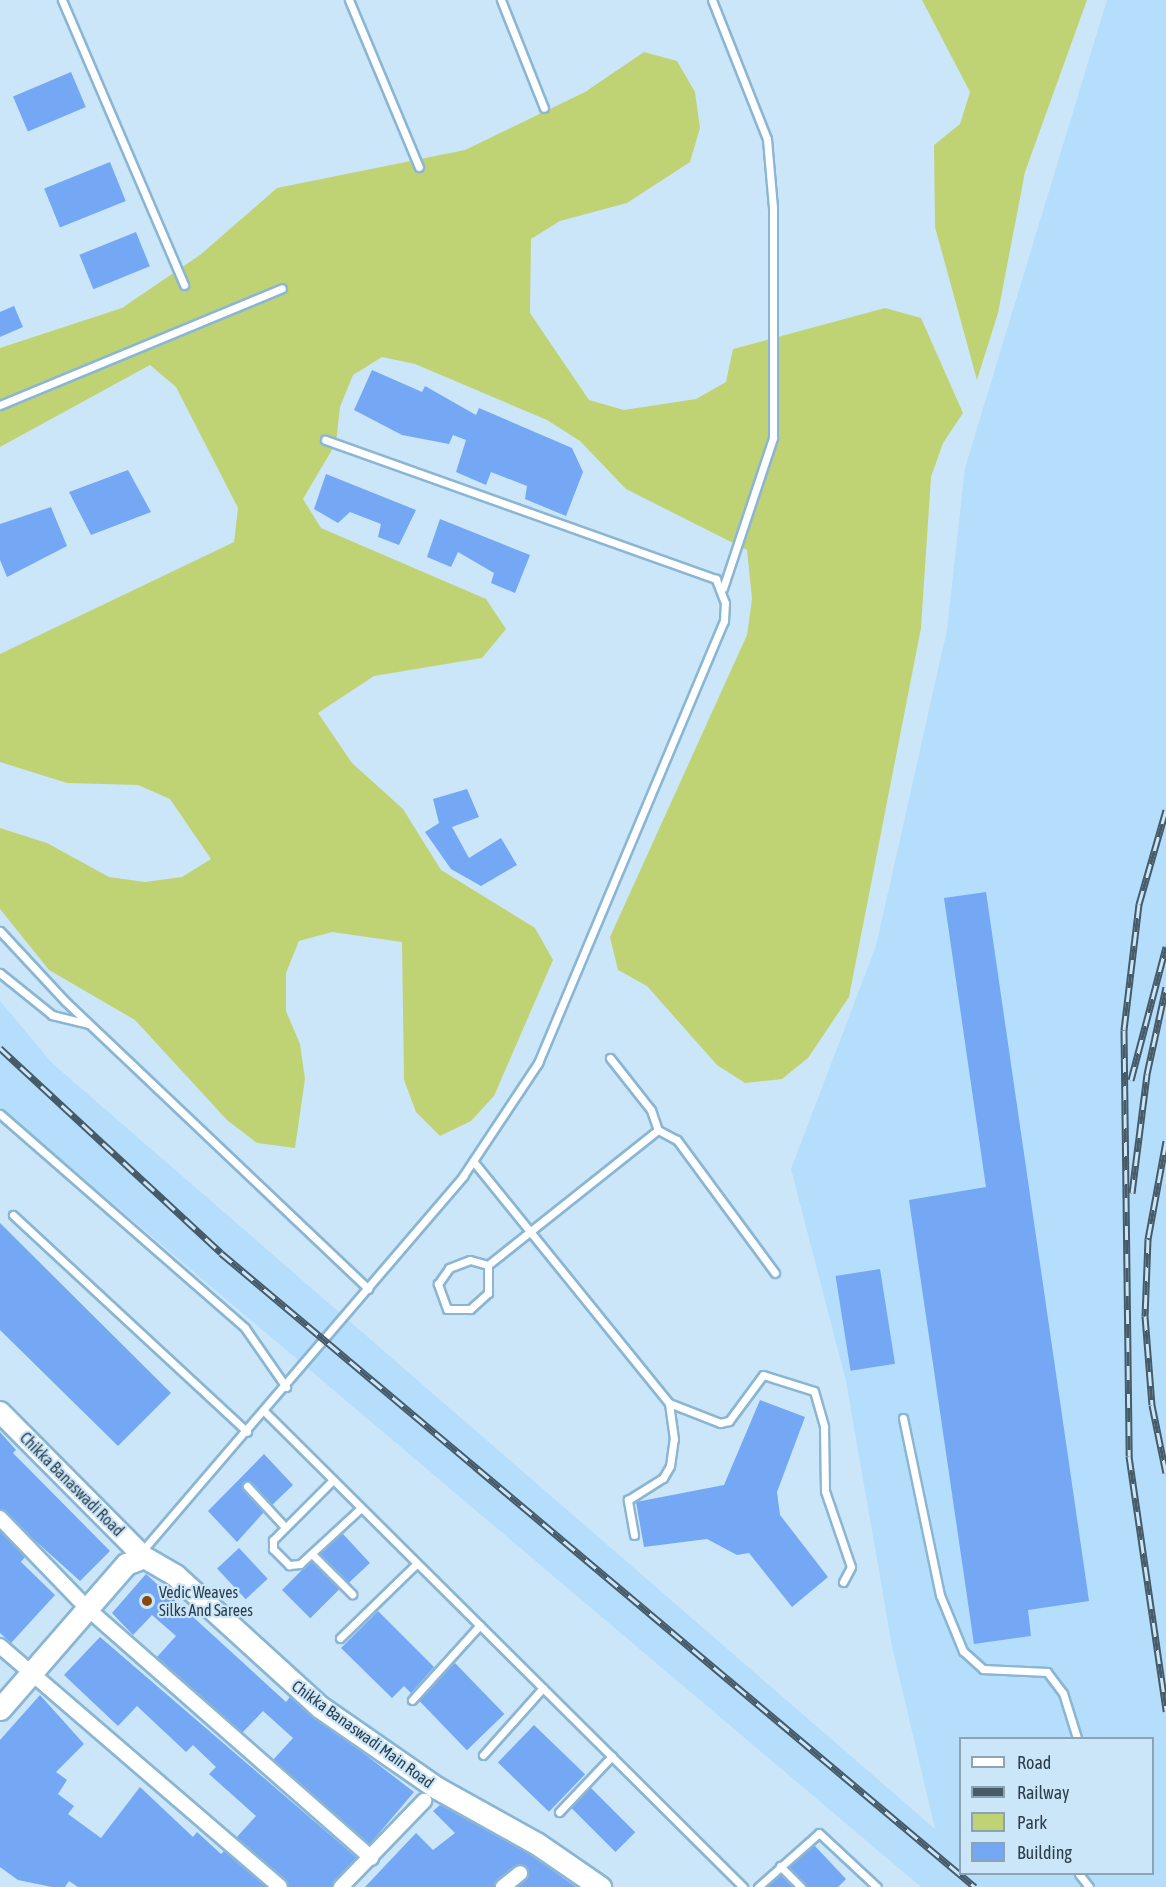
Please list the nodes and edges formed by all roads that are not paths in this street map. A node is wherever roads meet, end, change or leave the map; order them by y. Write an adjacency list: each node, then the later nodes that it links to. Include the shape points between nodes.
1 (62, 0): 7 (lane)
2 (349, 0): 6 (lane)
3 (501, 0): 5 (lane)
4 (712, 0): 11 (lane, via 768,139 773,207 773,438)
5 (544, 108)
6 (419, 167)
7 (184, 285)
8 (282, 288): 9 (lane)
9 (0, 405)
10 (325, 440): 11 (lane, via 705,574)
11 (723, 588): 18 (lane, via 724,621 538,1063)
12 (0, 931): 14 (lane)
13 (0, 973): 14 (lane, via 52,1015)
14 (90, 1025): 23 (lane)
15 (610, 1058): 17 (lane, via 651,1110)
16 (0, 1114): 24 (lane, via 245,1328)
17 (658, 1130): 20 (lane); 22 (lane, via 677,1140)
18 (473, 1161): 20 (lane); 23 (lane)
19 (13, 1215): 29 (lane)
20 (530, 1228): 21 (lane); 25 (lane)
21 (488, 1265): 21 (lane, via 470,1260 449,1268 438,1284 440,1302 462,1312 480,1302 490,1282)
22 (775, 1273)
23 (368, 1289): 24 (lane)
24 (286, 1388): 26 (lane)
25 (669, 1403): 35 (lane, via 674,1439 669,1466 663,1478 628,1500); 39 (lane, via 720,1423 729,1420 763,1375 814,1390 824,1427 825,1491 851,1567)
26 (265, 1412): 29 (lane); 30 (lane)
27 (2, 1418): 37 (main road, Chikka Banaswadi Road)
28 (903, 1418): 49 (lane, via 940,1595 963,1651 983,1669 1047,1672 1063,1693)
29 (247, 1432): 37 (lane)
30 (333, 1480): 32 (lane); 34 (lane)
31 (247, 1486): 34 (lane)
32 (362, 1508): 36 (lane); 38 (lane)
33 (0, 1518): 41 (street)
34 (285, 1527): 36 (lane, via 272,1544 289,1565 300,1564)
35 (634, 1535)
36 (312, 1554): 40 (lane)
37 (142, 1555): 41 (main road, via 126,1564); 61 (main road, Chikka Banaswadi Main Road, via 175,1575 320,1707 437,1788 536,1843)
38 (417, 1563): 42 (lane); 43 (lane)
39 (843, 1582)
40 (352, 1593)
41 (88, 1609): 45 (main road); 54 (street)
42 (480, 1625): 46 (lane); 47 (lane)
43 (340, 1638)
44 (0, 1646): 45 (street)
45 (31, 1674): 48 (main road); 58 (street)
46 (543, 1688): 50 (lane); 51 (lane)
47 (412, 1700)
48 (0, 1709)
49 (1077, 1737)
50 (483, 1755)
51 (612, 1756): 53 (lane); 62 (lane)
52 (424, 1802): 54 (street)
53 (559, 1812)
54 (371, 1858): 59 (street)
55 (780, 1866): 63 (lane); 64 (lane); 65 (lane, via 813,1835 825,1834)
56 (520, 1873): 60 (street)
57 (1080, 1875): 66 (lane)
58 (280, 1887)
59 (341, 1887)
60 (503, 1887)
61 (600, 1887)
62 (743, 1887)
63 (758, 1887)
64 (801, 1887)
65 (877, 1887)
66 (1089, 1887)

